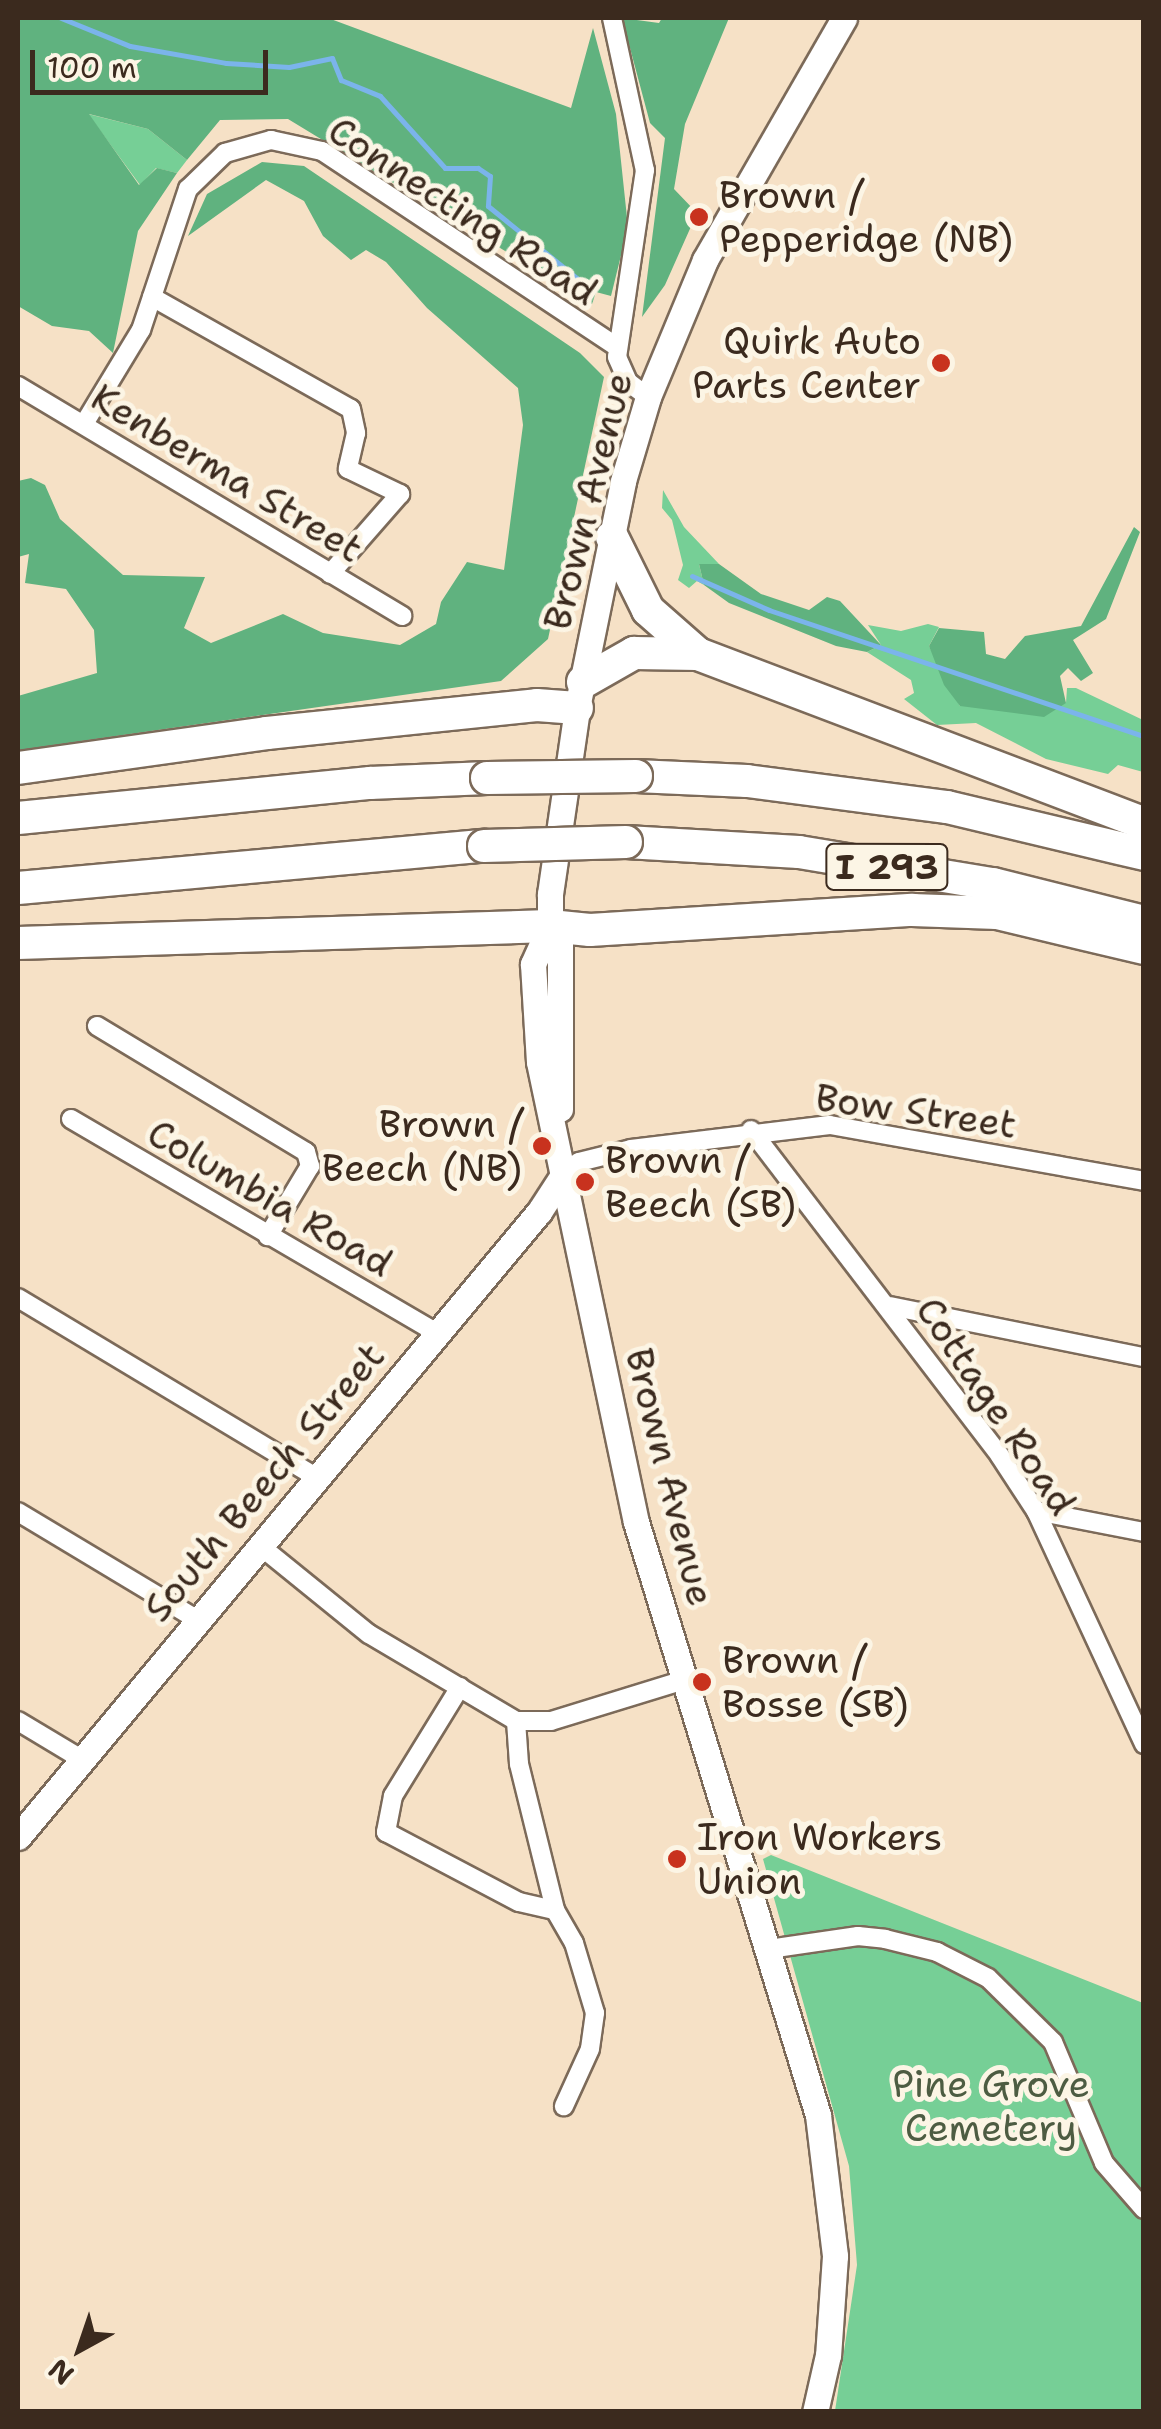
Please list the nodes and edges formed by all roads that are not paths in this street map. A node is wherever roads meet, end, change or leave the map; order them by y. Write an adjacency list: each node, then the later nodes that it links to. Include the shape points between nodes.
1 (612, 18): 4 (street, via 645,188)
2 (844, 18): 6 (main road, Brown Avenue, via 705,260)
3 (152, 298): 4 (street, Connecting Road, via 180,205 199,174 239,147 288,140 342,163); 7 (street, Connecting Road, via 124,363); 9 (street, via 351,409 356,433 348,469 400,494)
4 (616, 346): 6 (street, via 628,382)
5 (18, 386): 7 (street, Kenberma Street)
6 (648, 397): 8 (main road, Brown Avenue)
7 (84, 424): 9 (street, Kenberma Street)
8 (612, 537): 11 (highway, via 648,610); 12 (main road, Brown Avenue)
9 (330, 574): 10 (street, Kenberma Street)
10 (402, 616)
11 (698, 654): 12 (highway, via 634,653); 15 (highway)
12 (580, 695): 13 (highway); 19 (main road, Brown Avenue)
13 (18, 768)
14 (18, 818): 16 (highway, I 293, bridge, via 370,783 636,776 748,781 947,807)
15 (1144, 823)
16 (1144, 854)
17 (18, 888): 18 (highway, I 293, bridge, via 484,846 626,842 800,852 993,884)
18 (1144, 922)
19 (550, 926): 20 (highway); 21 (highway, via 590,930 956,911 998,913); 25 (main road, Brown Avenue, via 533,964 536,1030)
20 (18, 942)
21 (1144, 948)
22 (97, 1026): 27 (street, via 306,1152 310,1166)
23 (71, 1119): 27 (street, Columbia Road)
24 (751, 1130): 25 (street, Bow Street, via 592,1157); 26 (street, Bow Street, via 830,1125 886,1132); 29 (street, Cottage Road)
25 (565, 1172): 30 (main road, South Beech Street); 38 (main road, Brown Avenue, via 636,1522)
26 (1144, 1180)
27 (268, 1236): 30 (street, Columbia Road)
28 (18, 1298): 32 (street)
29 (890, 1306): 31 (street); 33 (street, Cottage Road)
30 (436, 1332): 32 (main road, South Beech Street)
31 (1144, 1357)
32 (316, 1477): 36 (main road, South Beech Street)
33 (1036, 1511): 35 (street); 40 (street, Cottage Road)
34 (18, 1512): 37 (street)
35 (1144, 1532)
36 (259, 1545): 37 (main road, South Beech Street); 39 (street, via 368,1634)
37 (198, 1620): 44 (main road, South Beech Street)
38 (684, 1680): 41 (street, via 568,1717); 47 (main road, Brown Avenue)
39 (460, 1687): 41 (street); 46 (street, via 393,1796 386,1832 502,1894)
40 (1137, 1708): 43 (street, Cottage Road)
41 (516, 1720): 46 (street, via 519,1764)
42 (18, 1721): 44 (street)
43 (1144, 1744)
44 (83, 1760): 45 (main road, South Beech Street)
45 (18, 1837)
46 (555, 1910): 48 (street, via 574,1943 595,2013 590,2049)
47 (769, 1949): 49 (street, via 885,1938 937,1952 1003,1989 1053,2042 1104,2163); 50 (main road, Brown Avenue, via 818,2115 829,2183 834,2300)
48 (564, 2106)
49 (1144, 2209)
50 (815, 2412)

